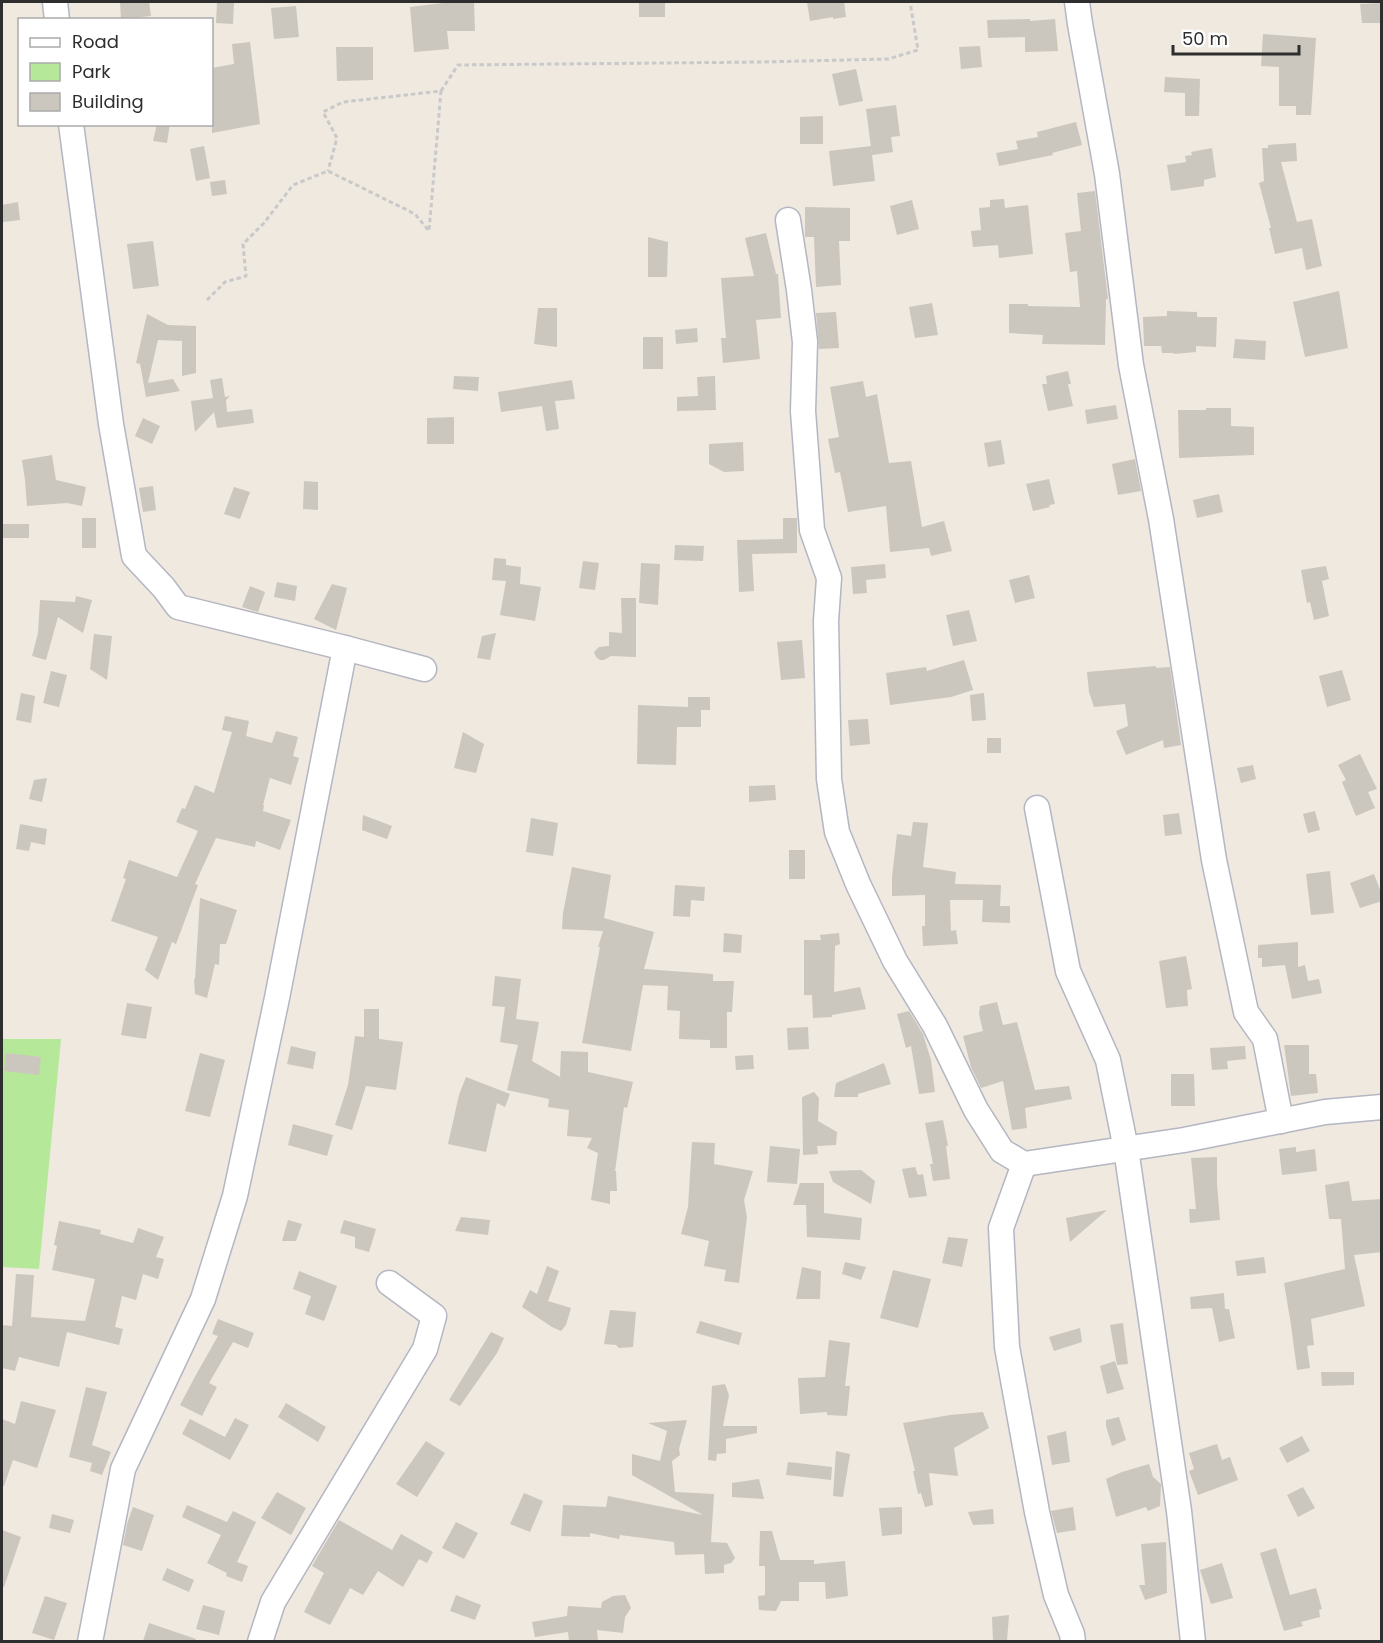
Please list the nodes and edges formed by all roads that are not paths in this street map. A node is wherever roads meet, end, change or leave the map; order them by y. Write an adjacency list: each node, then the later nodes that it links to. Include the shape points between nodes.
1 (55, 2): 3 (street)
2 (1077, 2): 10 (street, via 1107,174 1131,365 1162,531 1214,860 1246,1012 1265,1039)
3 (57, 18)
4 (71, 126): 6 (street, via 111,424 134,556 178,607)
5 (788, 220): 12 (street, via 805,342 803,411 812,530 829,578 829,779 837,832 895,961 935,1026 976,1110 1002,1151)
6 (345, 648): 7 (street); 14 (street, via 235,1196 203,1299 123,1469)
7 (424, 669)
8 (1037, 808): 11 (street, via 1068,971 1108,1060)
9 (1382, 1107): 10 (street)
10 (1281, 1121): 11 (street)
11 (1126, 1149): 12 (street); 17 (street, via 1179,1511)
12 (1024, 1164): 16 (street, via 1001,1228 1007,1347 1037,1512 1056,1594)
13 (389, 1283): 15 (street, via 434,1316 425,1349 273,1602)
14 (90, 1641)
15 (260, 1641)
16 (1073, 1641)
17 (1192, 1641)

